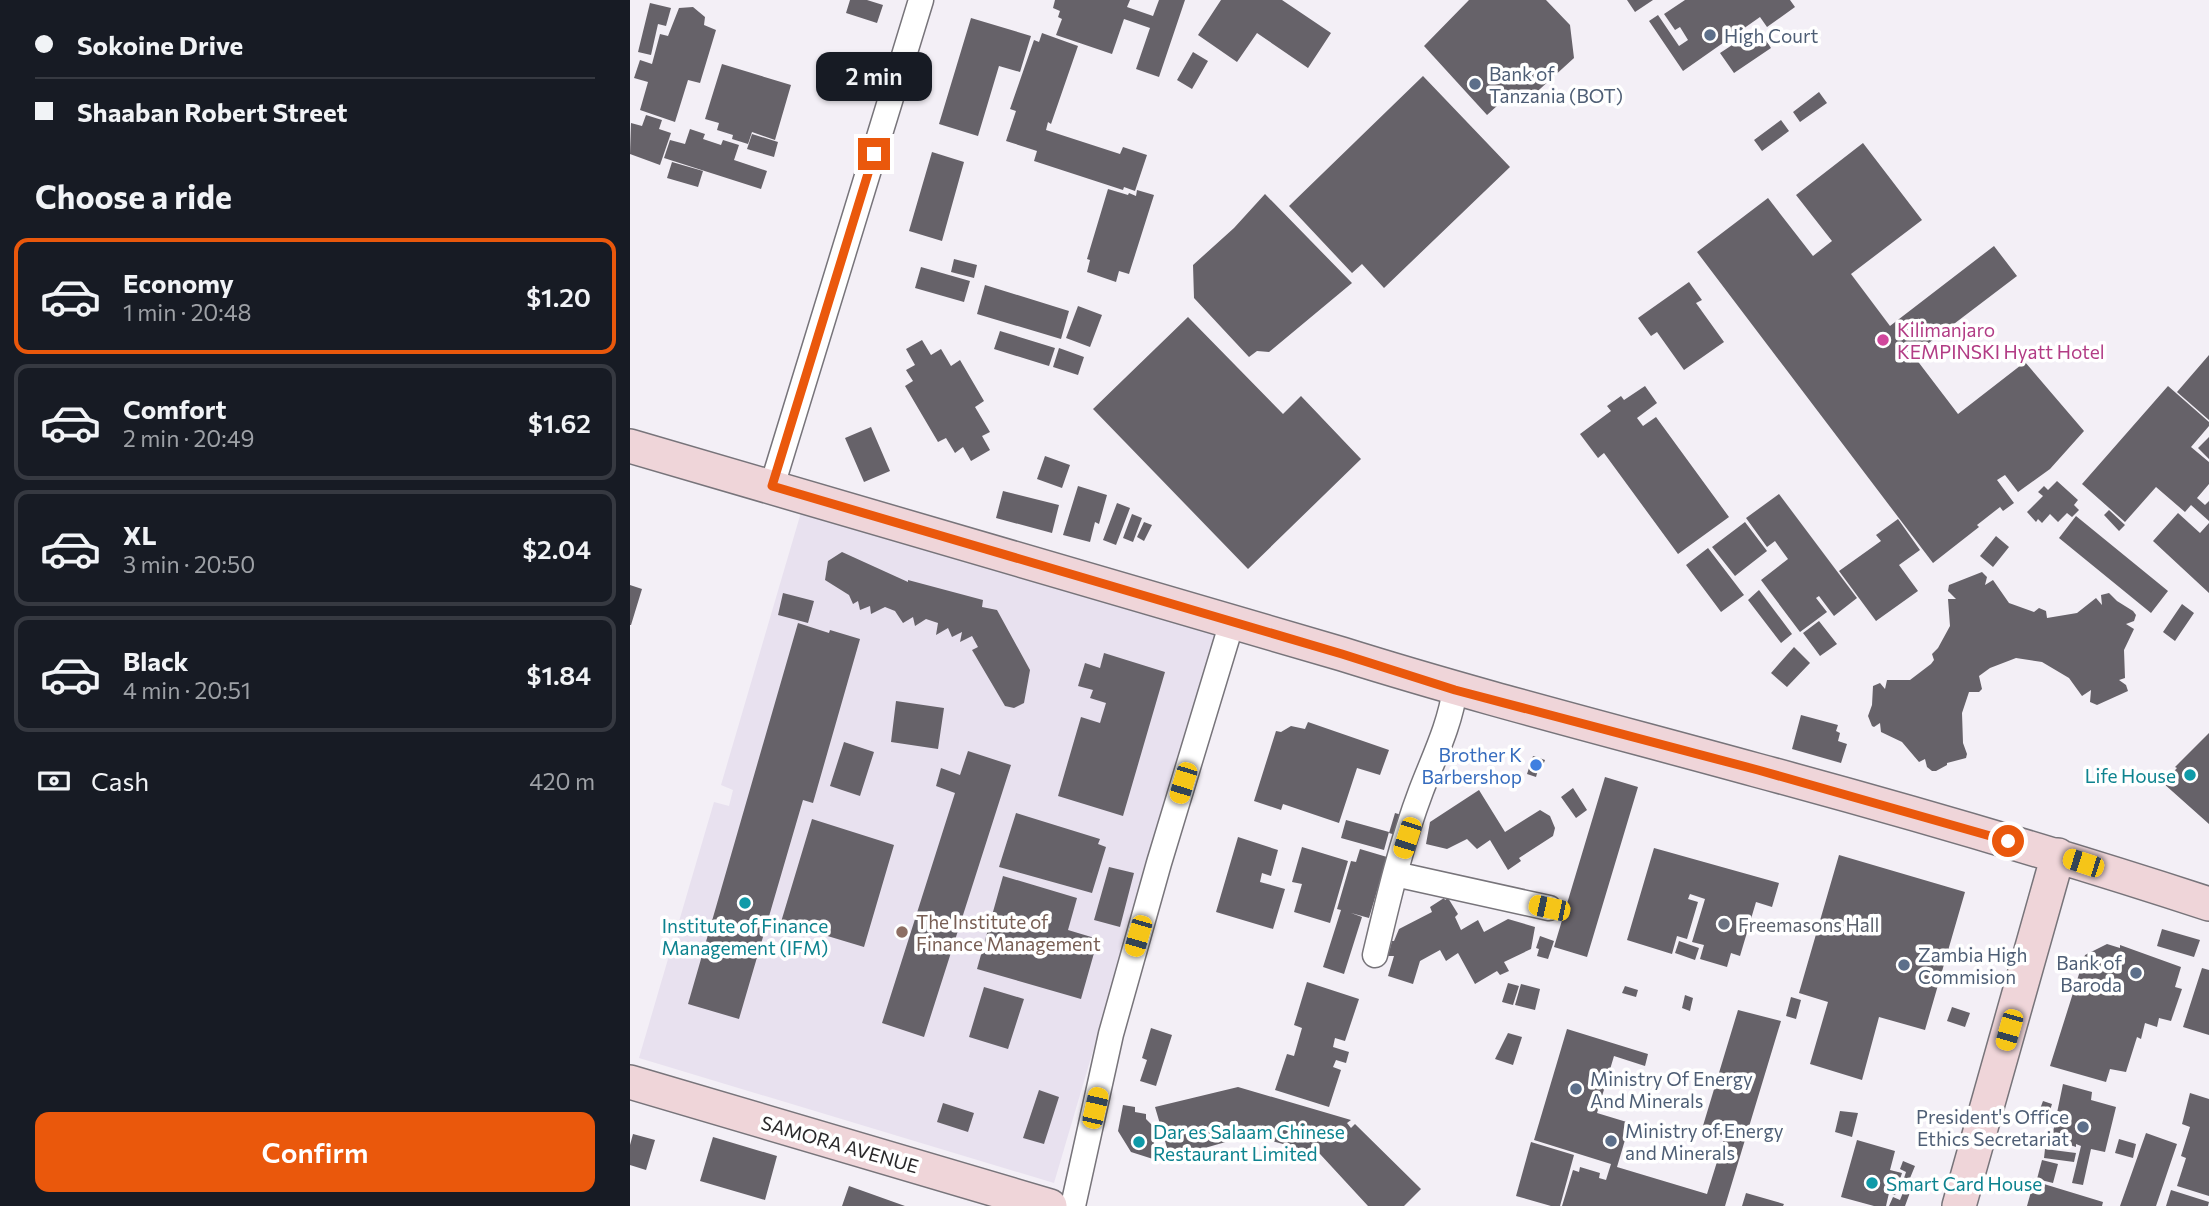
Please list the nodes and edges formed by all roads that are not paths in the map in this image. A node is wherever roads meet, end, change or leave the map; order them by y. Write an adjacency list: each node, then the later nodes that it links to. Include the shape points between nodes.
1 (921, 0): 3 (street)
2 (630, 446): 3 (street)
3 (772, 486): 4 (street)
4 (1232, 622): 5 (street); 13 (street, via 1111,1034)
5 (1455, 690): 6 (street); 7 (street)
6 (2058, 855): 8 (street); 14 (street)
7 (1395, 874): 9 (street); 10 (street)
8 (2209, 904)
9 (1549, 908)
10 (1375, 956)
11 (630, 1082): 12 (street, SAMORA AVENUE)
12 (1050, 1206)
13 (1073, 1206)
14 (1959, 1206)

